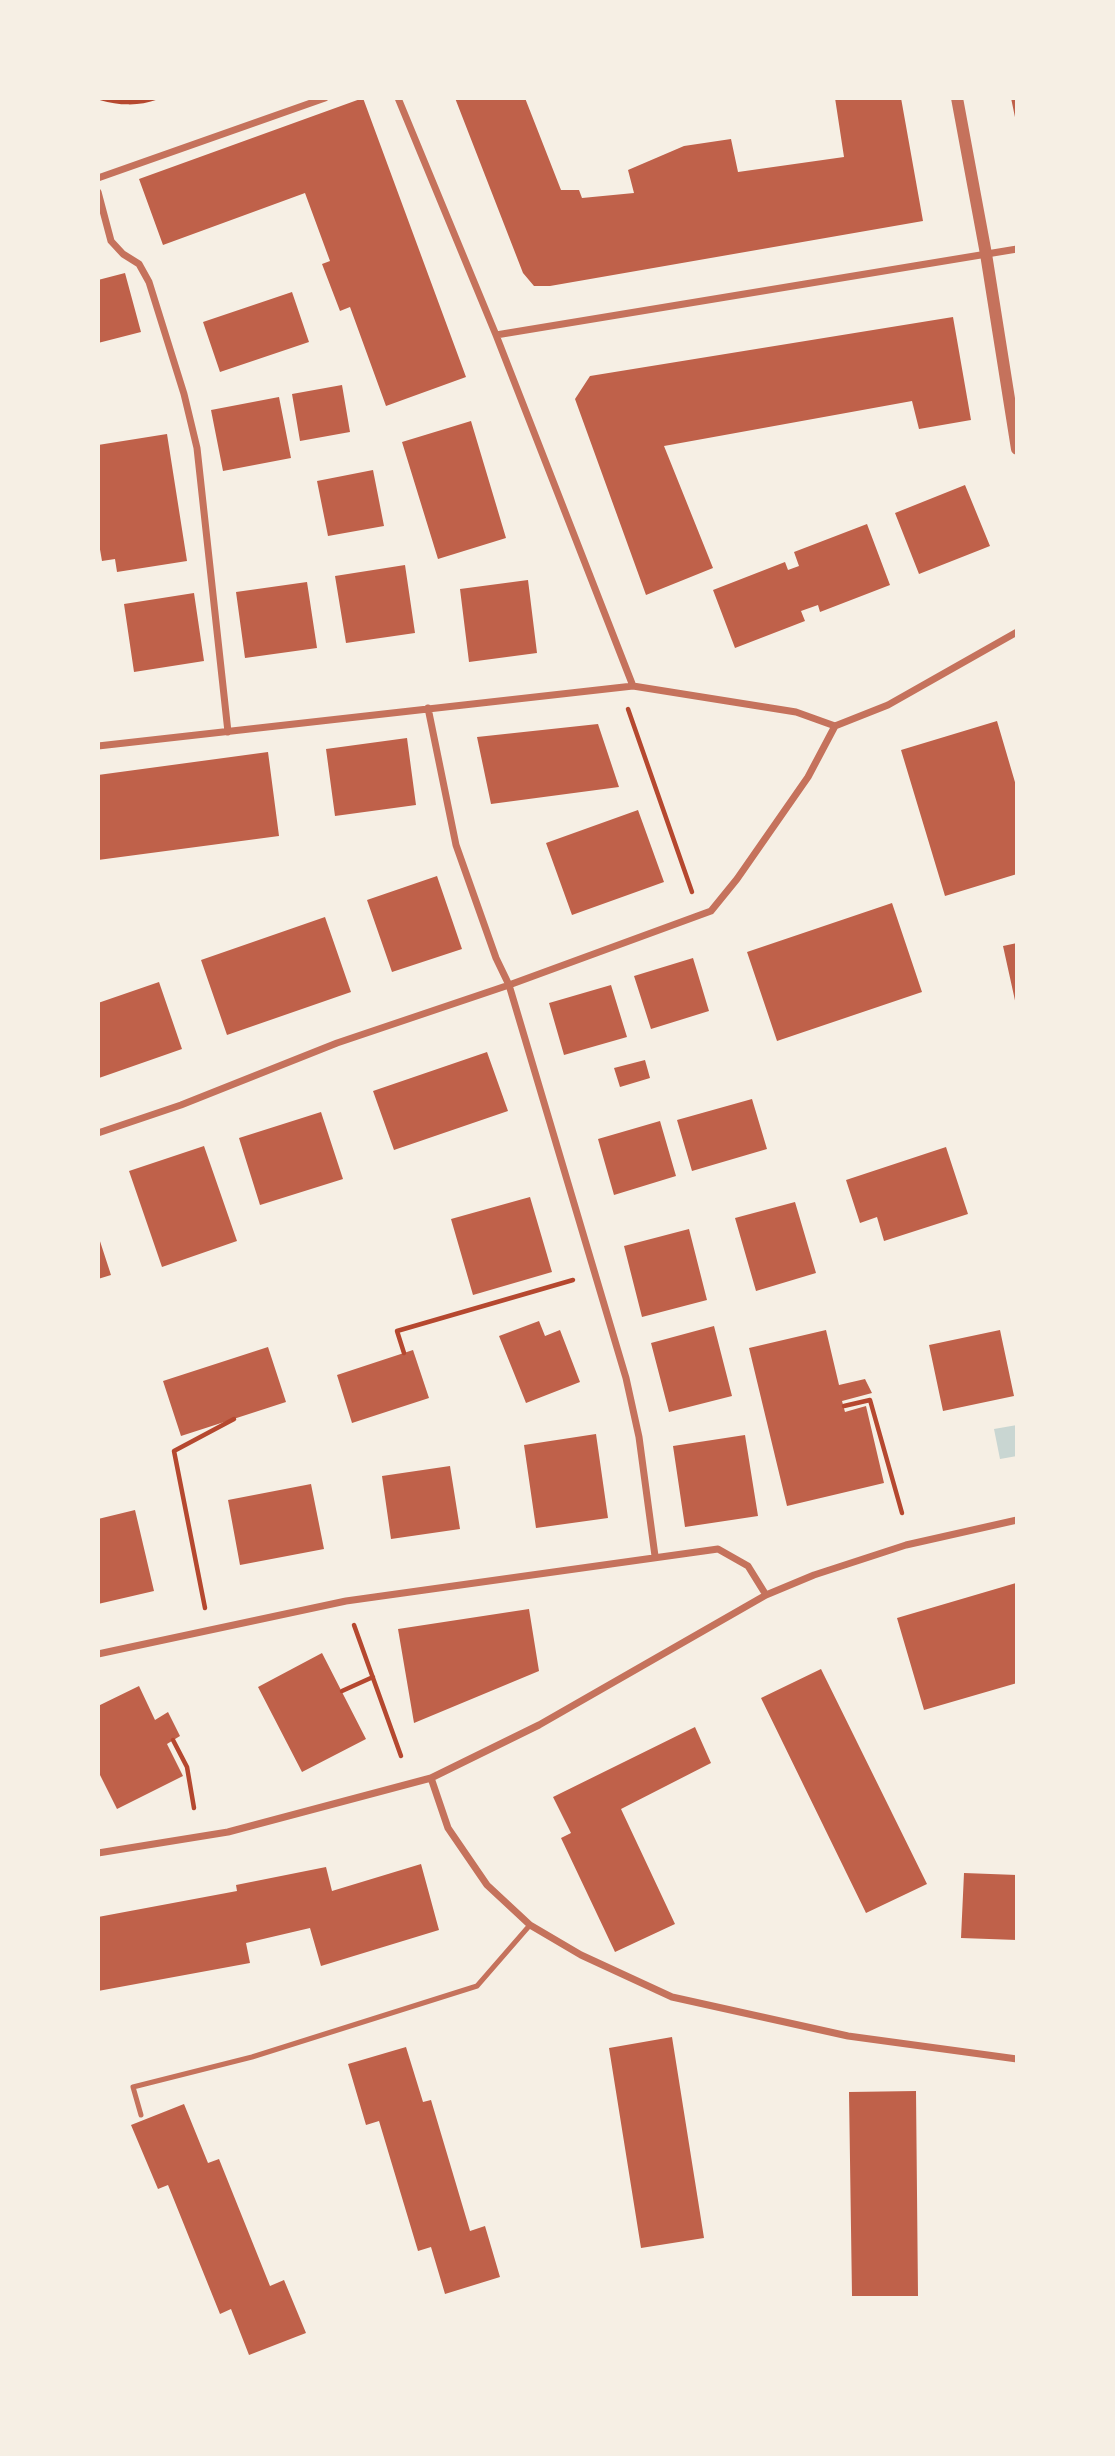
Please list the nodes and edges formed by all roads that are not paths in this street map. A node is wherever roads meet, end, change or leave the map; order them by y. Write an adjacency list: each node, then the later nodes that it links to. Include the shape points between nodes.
1 (325, 98): 4 (street)
2 (398, 98): 8 (street)
3 (957, 98): 7 (street)
4 (98, 178)
5 (99, 196): 14 (street, via 111,241 139,264 149,282 197,448)
6 (1017, 249): 7 (street)
7 (986, 254): 8 (street); 9 (street)
8 (496, 335): 11 (street)
9 (1017, 449)
10 (1017, 632): 13 (street, via 888,705)
11 (633, 686): 12 (street); 13 (street, via 796,712)
12 (428, 708): 14 (street); 16 (street, via 456,845)
13 (835, 726): 16 (street, via 808,777 711,912)
14 (228, 732): 15 (street)
15 (98, 746)
16 (509, 985): 17 (street, via 337,1043); 19 (street, via 626,1378)
17 (98, 1133)
18 (1017, 1520): 20 (street, via 906,1545)
19 (655, 1556): 20 (street, via 718,1549 748,1566); 21 (street, via 346,1601)
20 (766, 1595): 22 (street, via 539,1725)
21 (98, 1654)
22 (431, 1778): 23 (street, via 228,1832); 24 (street, via 450,1832 487,1885)
23 (98, 1853)
24 (530, 1925): 25 (street, via 581,1955 672,1997 848,2036); 26 (lane, via 477,1986 253,2057 133,2087)
25 (1017, 2059)
26 (141, 2115)

